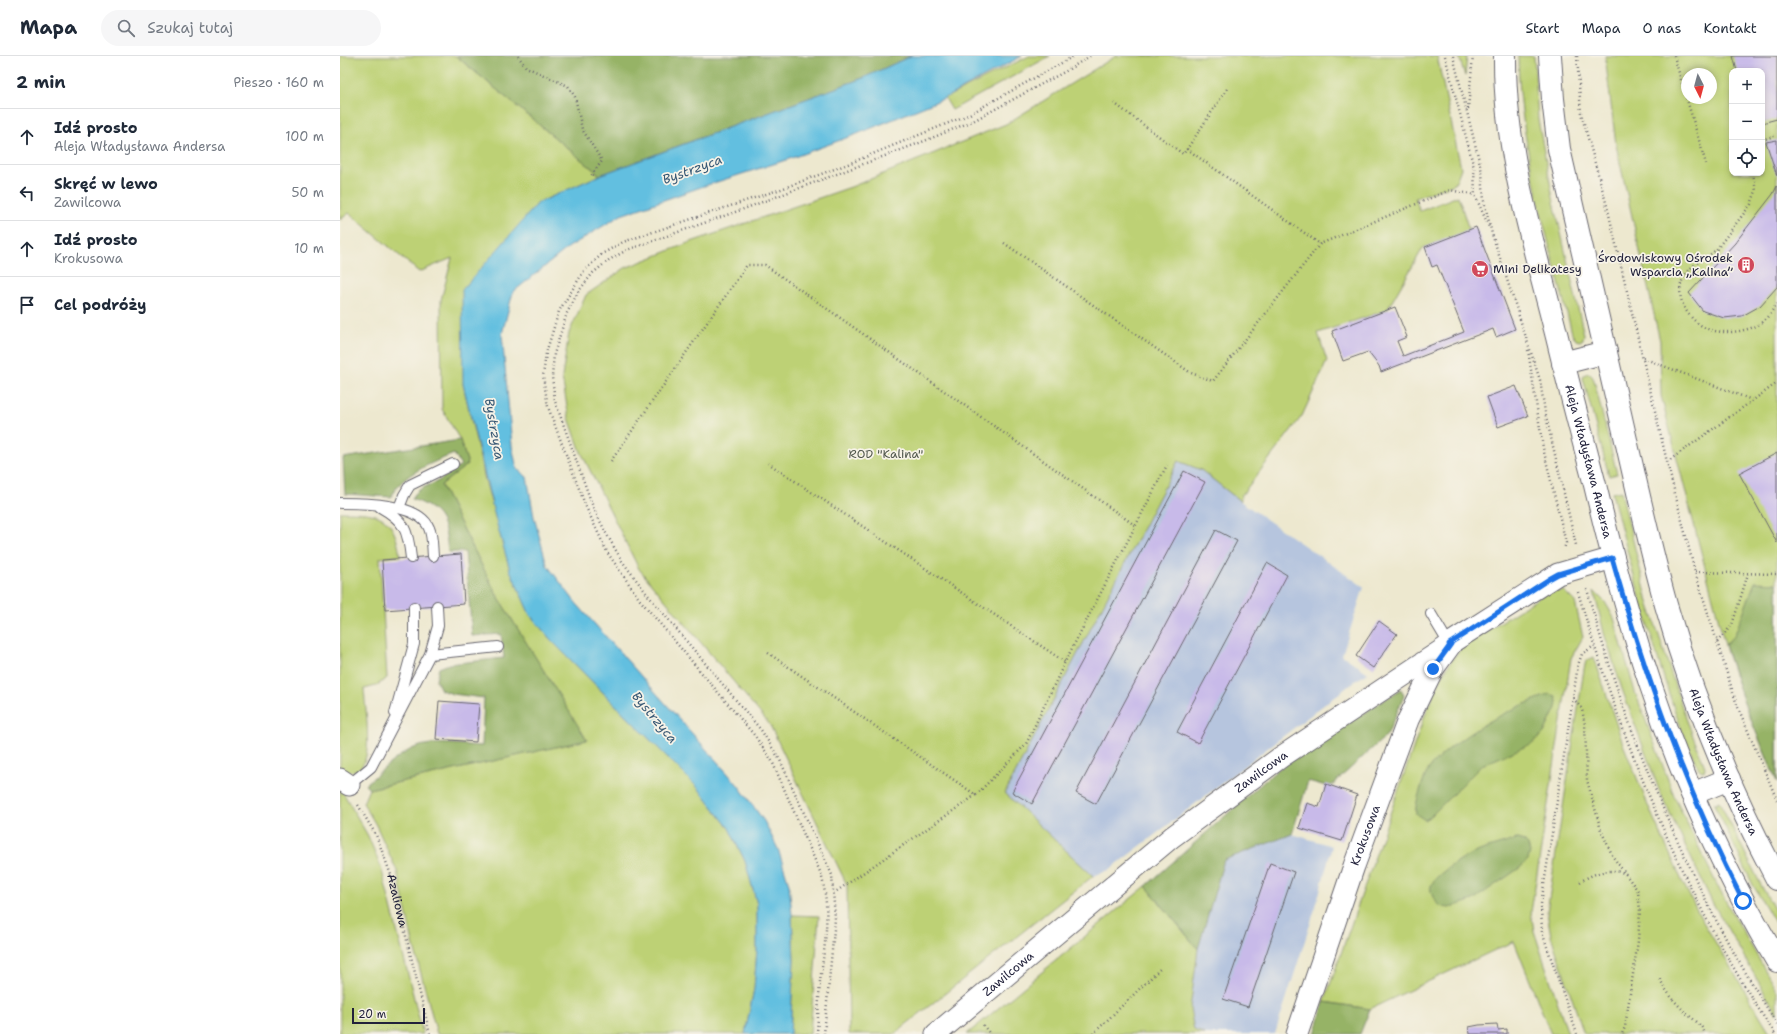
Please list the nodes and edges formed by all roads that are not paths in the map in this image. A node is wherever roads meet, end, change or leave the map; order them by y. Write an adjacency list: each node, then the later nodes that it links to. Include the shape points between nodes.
1 (1505, 56): 4 (main road, Aleja Władysława Andersa, via 1506,101 1517,174)
2 (1550, 56): 3 (main road, Aleja Władysława Andersa, via 1556,132)
3 (1606, 352): 4 (main road); 19 (main road, Aleja Władysława Andersa, via 1666,606 1697,700)
4 (1563, 363): 11 (main road, Aleja Władysława Andersa)
5 (453, 464): 8 (lane, via 410,485)
6 (340, 504): 7 (lane)
7 (377, 505): 8 (lane); 10 (lane, via 398,518 405,527)
8 (400, 508): 9 (lane, via 423,519 429,527)
9 (433, 556)
10 (410, 558)
11 (1612, 558): 15 (street, Zawilcowa, via 1558,574); 21 (main road, Aleja Władysława Andersa, via 1650,684)
12 (437, 606): 17 (lane, via 438,626)
13 (414, 608): 18 (lane, via 414,644)
14 (1431, 614): 15 (lane)
15 (1450, 644): 24 (street, Zawilcowa, via 1281,757 1172,837); 25 (street, Krokusowa, via 1433,669 1408,720 1354,866)
16 (498, 647): 17 (lane)
17 (430, 654): 18 (lane)
18 (389, 733): 20 (lane, via 371,767)
19 (1729, 779): 21 (main road); 22 (main road, Aleja Władysława Andersa)
20 (345, 782)
21 (1692, 794): 23 (main road, Aleja Władysława Andersa, via 1733,881)
22 (1777, 879)
23 (1777, 960)
24 (936, 1034)
25 (1297, 1034)

